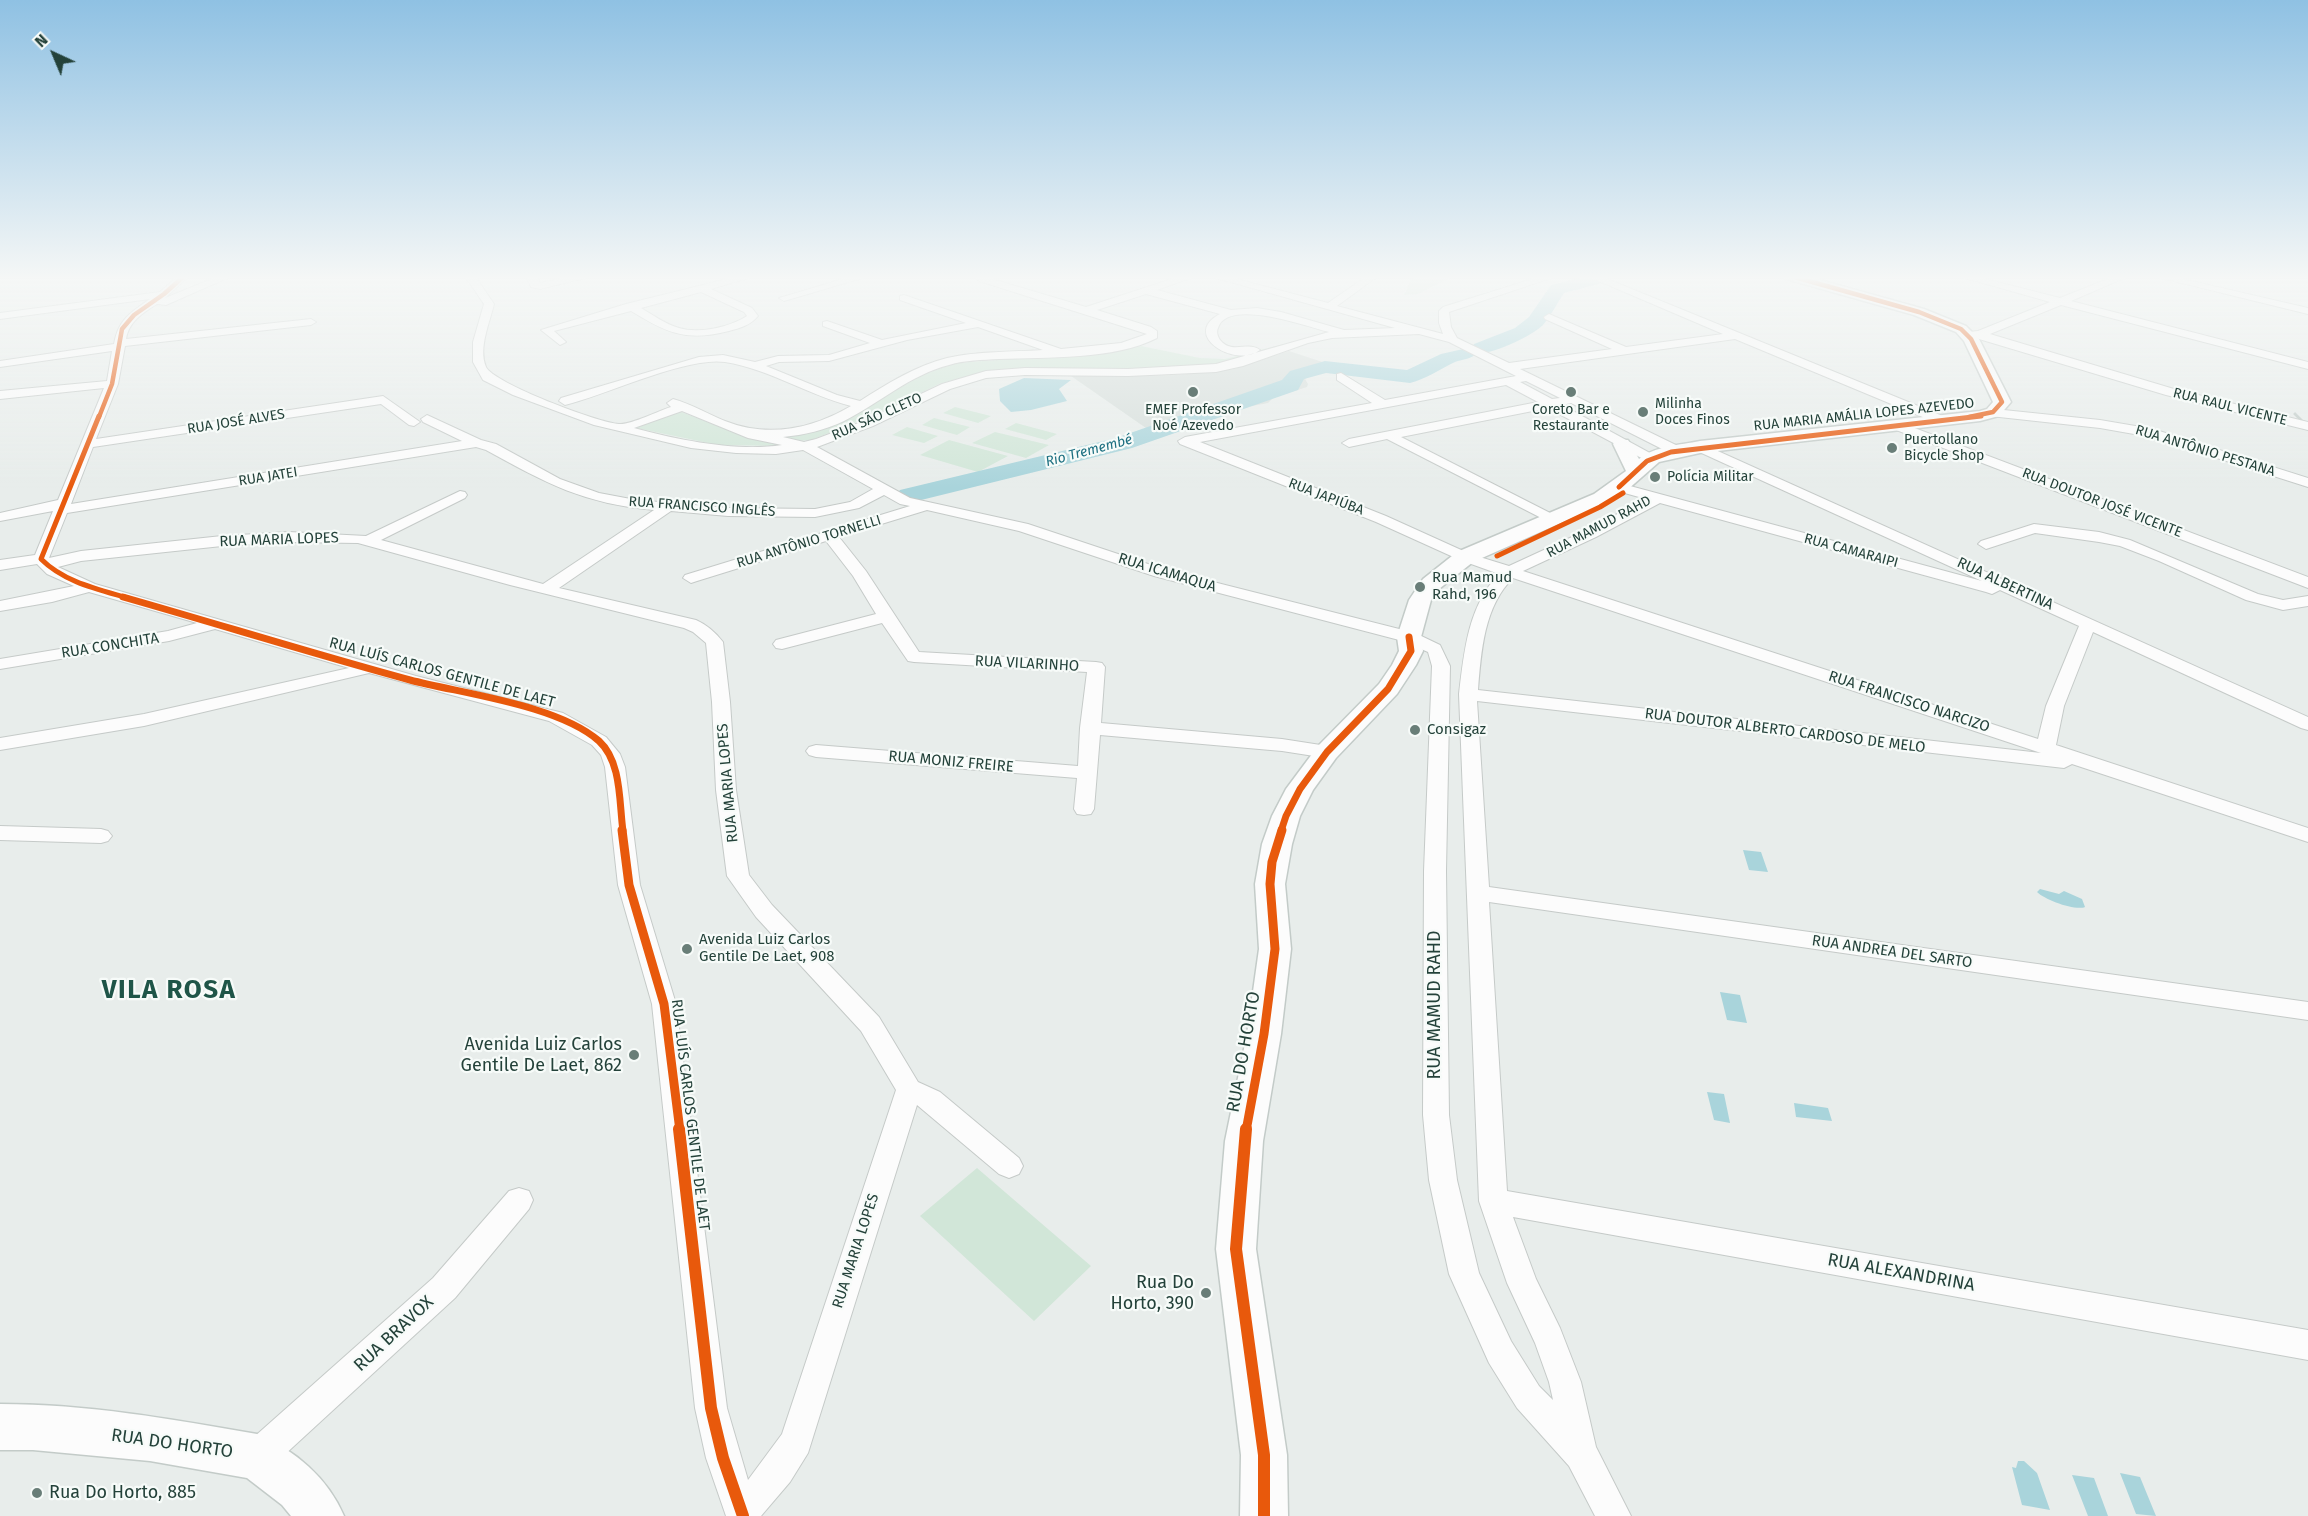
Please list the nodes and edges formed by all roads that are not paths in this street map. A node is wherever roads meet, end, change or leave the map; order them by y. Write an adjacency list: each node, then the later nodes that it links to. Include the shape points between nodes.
1 (104, 347): 19 (street)
2 (119, 347): 26 (street)
3 (479, 347): 38 (street, RUA SÃO CLETO, via 477,364 495,382 537,401)
4 (872, 347): 20 (street, via 829,358 778,359)
5 (1043, 347): 18 (street)
6 (1110, 347): 18 (street)
7 (1221, 347): 8 (street, via 1241,353)
8 (1267, 347)
9 (1289, 347): 45 (street, RUA SÃO CLETO, via 1217,368 1117,373 1002,372 973,377)
10 (1467, 347): 22 (street)
11 (1615, 347): 17 (street)
12 (1654, 347): 17 (street)
13 (1763, 347): 35 (street)
14 (1979, 347): 34 (main road, RUA MARIA AMÁLIA LOPES AZEVEDO, via 2002,402)
15 (2016, 347): 36 (street, RUA RAUL VICENTE, via 2170,392)
16 (2235, 347): 21 (street)
17 (1625, 351): 22 (street)
18 (1061, 353): 32 (street, via 947,362 920,371)
19 (0, 364)
20 (755, 366): 32 (street); 38 (street, RUA SÃO CLETO, via 723,358 699,360 561,399)
21 (2308, 366)
22 (1508, 367): 24 (street)
23 (1341, 377): 30 (street)
24 (1529, 377): 25 (street); 28 (street)
25 (1504, 382): 30 (street); 31 (street); 33 (street)
26 (112, 384): 27 (street); 43 (street)
27 (0, 395)
28 (1573, 399): 31 (street); 47 (street)
29 (383, 400): 41 (street, RUA FRANCISCO INGLÊS, via 421,421); 43 (street, RUA JOSÉ ALVES)
30 (1382, 404): 63 (street, RUA JAPIÚBA, via 1185,441 1382,519)
31 (1550, 404): 33 (street); 44 (street)
32 (860, 405): 39 (street, via 817,426)
33 (1531, 406): 40 (street)
34 (1994, 413): 35 (main road, RUA MARIA AMÁLIA LOPES AZEVEDO); 50 (street, RUA ANTÔNIO PESTANA, via 2153,433)
35 (1941, 420): 37 (main road, RUA MARIA AMÁLIA LOPES AZEVEDO)
36 (2301, 420)
37 (1896, 425): 46 (main road, RUA MARIA AMÁLIA LOPES AZEVEDO); 68 (street, RUA DOUTOR JOSÉ VICENTE)
38 (626, 426): 39 (street, via 678,405); 45 (street, RUA SÃO CLETO, via 683,443 723,449)
39 (753, 435): 45 (street)
40 (1390, 436): 42 (street); 59 (street)
41 (476, 443): 56 (street, RUA JATEI); 57 (street, RUA FRANCISCO INGLÊS, via 575,490)
42 (1349, 443)
43 (88, 444): 56 (street)
44 (1622, 444): 48 (street); 49 (main road)
45 (806, 446): 52 (street, RUA ICAMAQUA)
46 (1700, 447): 47 (main road, RUA MARIA AMÁLIA LOPES AZEVEDO); 72 (street, RUA ALBERTINA)
47 (1677, 451): 48 (main road, RUA MAMUD RAHD)
48 (1652, 459): 49 (main road, RUA MAMUD RAHD)
49 (1636, 472): 51 (main road, RUA MAMUD RAHD)
50 (2308, 483)
51 (1619, 487): 54 (street, RUA MAMUD RAHD); 59 (main road, RUA MAMUD RAHD)
52 (882, 490): 55 (street, RUA ICAMAQUA); 57 (street, RUA FRANCISCO INGLÊS, via 854,505 815,513)
53 (460, 495): 61 (street)
54 (1657, 498): 66 (street, RUA MAMUD RAHD); 72 (street, RUA CAMARAIPI)
55 (926, 506): 60 (street, RUA ANTÔNIO TORNELLI); 77 (street, RUA ICAMAQUA, via 1023,527 1160,573)
56 (61, 507): 58 (street, RUA JATEI); 64 (street)
57 (666, 508): 70 (street)
58 (0, 517)
59 (1553, 520): 63 (main road, RUA MAMUD RAHD)
60 (830, 536): 67 (street, RUA ANTÔNIO TORNELLI); 74 (street, RUA VILARINHO, via 860,574)
61 (368, 542): 64 (street, RUA MARIA LOPES, via 332,537 250,539); 70 (street, RUA MARIA LOPES)
62 (1986, 544): 71 (street, via 2034,528 2099,537 2164,558 2267,602 2283,605)
63 (1465, 557): 66 (street); 77 (main road, RUA MAMUD RAHD, via 1427,588)
64 (43, 562): 65 (street, RUA MARIA LOPES); 69 (street, RUA LUÍS CARLOS GENTILE DE LAET, via 53,571)
65 (0, 565)
66 (1510, 572): 81 (street, RUA MAMUD RAHD, via 1494,590 1482,615); 85 (street, RUA FRANCISCO NARCIZO)
67 (691, 578)
68 (2308, 583)
69 (89, 587): 73 (street); 75 (street, RUA LUÍS CARLOS GENTILE DE LAET)
70 (546, 590): 96 (street, RUA MARIA LOPES, via 690,624 714,642 726,790 738,876 764,911 870,1024)
71 (2308, 601)
72 (2046, 603): 76 (street, RUA ALBERTINA)
73 (0, 606)
74 (886, 617): 78 (street); 83 (street, RUA VILARINHO, via 911,655 918,658 1096,667)
75 (218, 623): 79 (street, RUA CONCHITA, via 169,636); 80 (street, RUA LUÍS CARLOS GENTILE DE LAET)
76 (2088, 623): 82 (street, RUA ALBERTINA); 85 (street, via 2055,706)
77 (1408, 637): 87 (main road, RUA DO HORTO, via 1411,651 1388,688); 102 (street, RUA MAMUD RAHD, via 1438,651 1441,666 1435,871 1436,1115 1443,1180 1464,1274 1500,1352 1528,1397)
78 (782, 644)
79 (0, 663)
80 (372, 668): 84 (street, via 144,720); 104 (street, RUA LUÍS CARLOS GENTILE DE LAET, via 556,717 591,735 610,754 615,767 629,885 664,1004 711,1407)
81 (1468, 694): 88 (street, RUA DOUTOR ALBERTO CARDOSO DE MELO); 94 (street, RUA MAMUD RAHD)
82 (2308, 724)
83 (1089, 728): 87 (street); 89 (street)
84 (0, 744)
85 (2046, 747): 88 (street, RUA FRANCISCO NARCIZO)
86 (816, 751): 89 (street, RUA MONIZ FREIRE)
87 (1327, 752): 106 (main road, RUA DO HORTO, via 1286,816 1272,862 1275,949 1238,1197 1236,1249 1264,1455)
88 (2102, 766): 92 (street, RUA FRANCISCO NARCIZO)
89 (1086, 773): 90 (street)
90 (1084, 809)
91 (0, 834): 93 (street)
92 (2308, 835)
93 (101, 836)
94 (1477, 893): 95 (street, RUA ANDREA DEL SARTO); 99 (street, RUA MAMUD RAHD)
95 (2308, 1011)
96 (909, 1089): 97 (street, via 931,1101); 104 (street, RUA MARIA LOPES, via 796,1441 770,1484)
97 (1009, 1166)
98 (519, 1200): 103 (street, RUA BRAVOX, via 444,1288)
99 (1493, 1201): 100 (street, RUA ALEXANDRINA); 102 (street, RUA MAMUD RAHD, via 1518,1273 1565,1382)
100 (2308, 1345)
101 (0, 1427): 103 (main road, RUA DO HORTO, via 150,1438)
102 (1581, 1454): 107 (street, RUA MAMUD RAHD)
103 (257, 1457): 105 (main road, RUA DO HORTO, via 299,1488)
104 (742, 1514)
105 (320, 1516)
106 (1264, 1516)
107 (1614, 1516)

